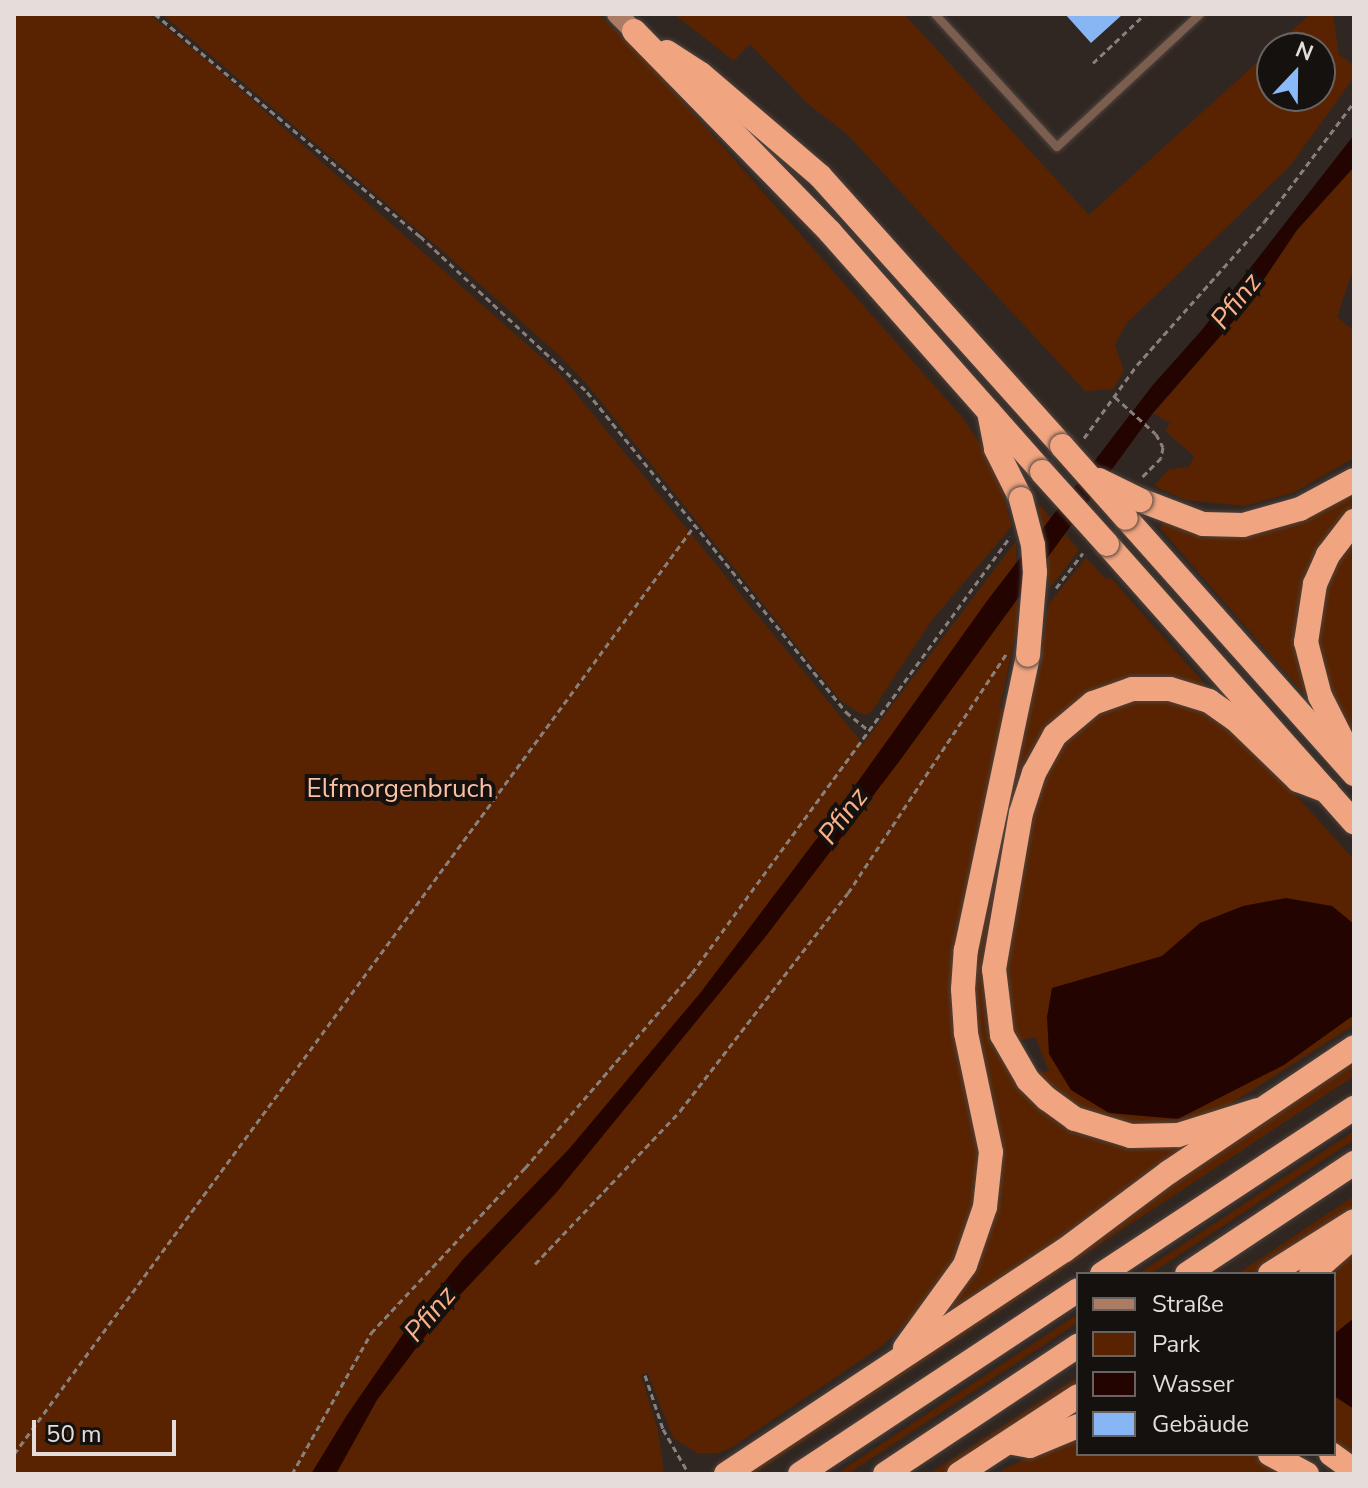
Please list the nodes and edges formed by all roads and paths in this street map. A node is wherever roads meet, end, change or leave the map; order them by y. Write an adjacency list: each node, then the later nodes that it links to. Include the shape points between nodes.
1 (155, 14): 14 (path, via 420,236 587,392)
2 (935, 14): 4 (lane, via 1057,147)
3 (1145, 14): 6 (path)
4 (1200, 14)
5 (626, 23): 9 (highway, via 788,188); 12 (highway, bridge, via 701,74 820,176 1087,473)
6 (1093, 63)
7 (1354, 102): 8 (path, via 1264,222)
8 (1115, 397): 10 (path); 12 (path, via 1163,447)
9 (988, 409): 16 (highway, bridge, via 1042,472); 18 (highway, bridge, via 996,449 1021,499 1033,545 1035,572)
10 (1088, 433)
11 (1354, 480): 12 (highway, via 1300,509 1243,525 1203,524)
12 (1135, 499): 21 (highway)
13 (1354, 521): 20 (highway, via 1328,555 1315,584 1306,642 1320,696)
14 (695, 525): 19 (path, via 846,712); 42 (path)
15 (1014, 532): 19 (path)
16 (1095, 548): 17 (path); 22 (highway)
17 (1056, 588)
18 (1019, 652): 30 (path, via 848,893 680,1111); 37 (highway, via 963,989 966,1033 991,1152 985,1207 965,1265)
19 (868, 730): 46 (path, via 692,973 525,1168 371,1333)
20 (1354, 763)
21 (1354, 774)
22 (1327, 791): 23 (highway); 26 (highway, via 1298,780 1209,701 1170,689 1132,689 1093,703 1055,735 1034,773 1021,813 994,969 1002,1035 1028,1080 1075,1119 1131,1136 1178,1135)
23 (1354, 822)
24 (1354, 1047): 26 (highway)
25 (1354, 1108): 31 (highway)
26 (1258, 1110): 37 (highway, via 1065,1250)
27 (1354, 1163): 32 (highway)
28 (1354, 1221): 33 (highway)
29 (1354, 1237): 34 (highway)
30 (535, 1264)
31 (1105, 1272)
32 (1190, 1272)
33 (1273, 1272)
34 (1313, 1272)
35 (1076, 1291): 49 (highway)
36 (1076, 1347): 50 (highway)
37 (892, 1365): 48 (highway)
38 (645, 1375): 47 (path, via 663,1429)
39 (1076, 1397): 41 (highway)
40 (1076, 1427): 41 (highway, via 1030,1446)
41 (1007, 1442): 51 (highway)
42 (14, 1454)
43 (1274, 1456): 52 (highway)
44 (1334, 1456): 45 (highway)
45 (1354, 1471)
46 (292, 1474)
47 (689, 1474)
48 (726, 1474)
49 (800, 1474)
50 (885, 1474)
51 (959, 1474)
52 (1307, 1474)

